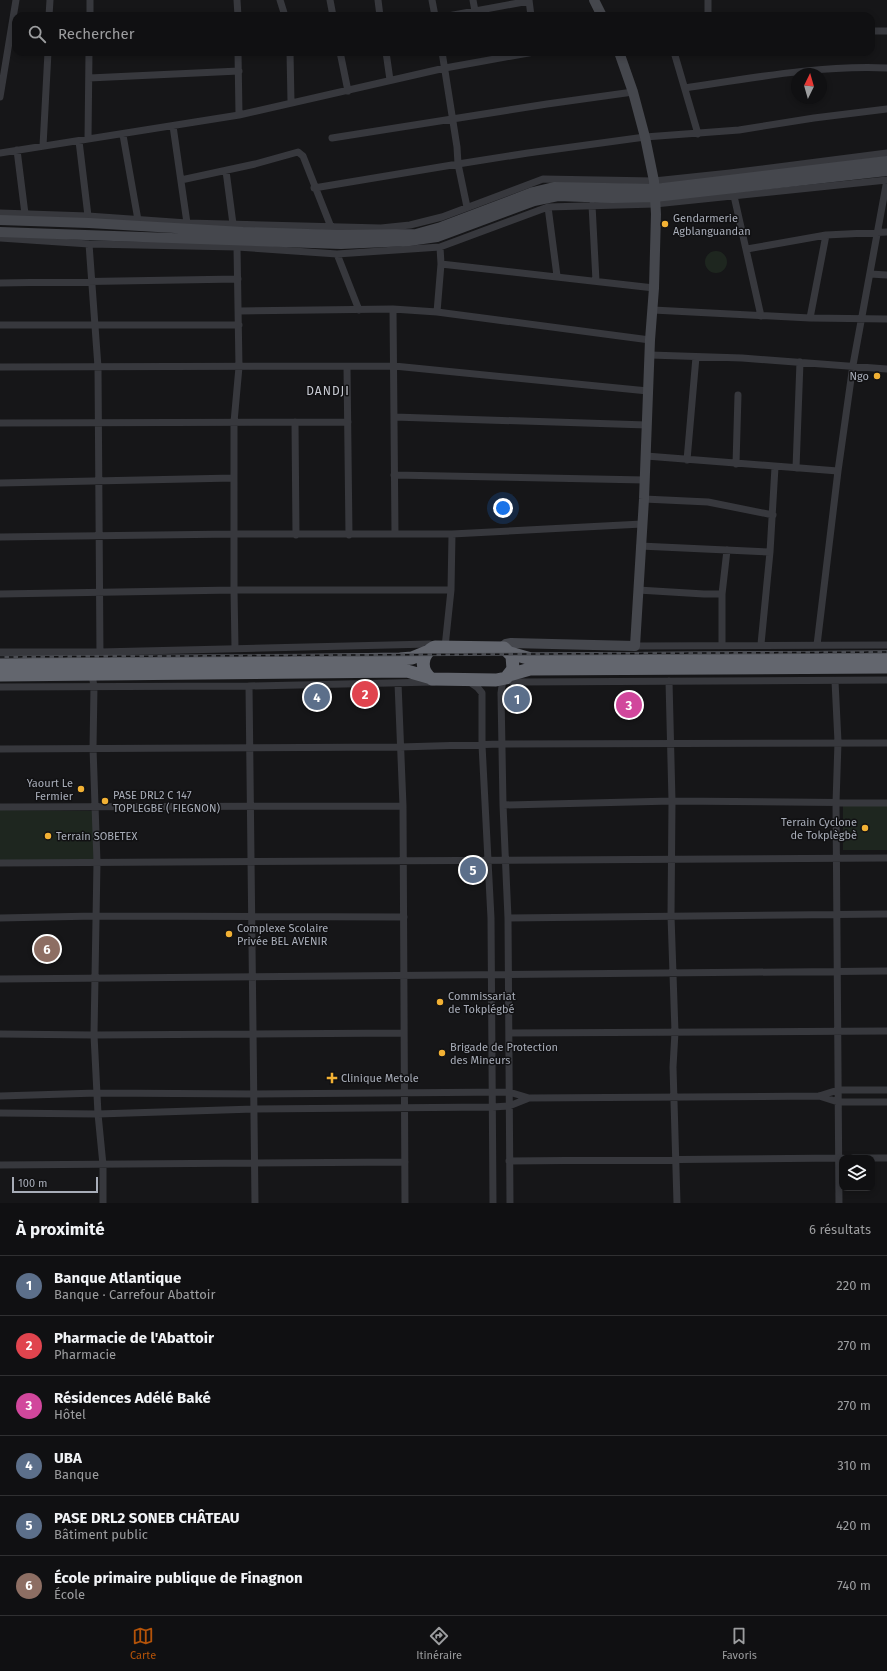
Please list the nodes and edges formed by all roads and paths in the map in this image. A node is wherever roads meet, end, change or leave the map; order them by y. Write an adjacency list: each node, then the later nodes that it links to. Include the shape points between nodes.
1 (16, 0): 14 (street)
2 (50, 0): 15 (street)
3 (90, 0): 16 (street)
4 (237, 0): 17 (street)
5 (280, 0): 18 (street)
6 (330, 0): 19 (street)
7 (378, 0): 20 (street)
8 (432, 0): 21 (street)
9 (473, 0): 13 (street)
10 (529, 0): 13 (street); 23 (street)
11 (594, 0): 24 (street)
12 (708, 0): 25 (street)
13 (475, 11): 22 (street)
14 (14, 12)
15 (49, 12)
16 (90, 12)
17 (238, 12)
18 (284, 12)
19 (332, 12)
20 (380, 12)
21 (434, 12)
22 (470, 12)
23 (530, 12)
24 (600, 12)
25 (708, 12)
26 (12, 24): 47 (street)
27 (875, 30): 28 (street)
28 (887, 31)
29 (48, 56): 59 (street)
30 (89, 56): 42 (street)
31 (238, 56): 41 (street)
32 (290, 56): 48 (street)
33 (341, 56): 45 (street)
34 (387, 56): 43 (street)
35 (443, 56): 39 (street)
36 (512, 56): 39 (street)
37 (620, 56): 46 (street)
38 (675, 56): 44 (street)
39 (445, 68): 43 (street); 51 (street)
40 (887, 68): 44 (street, via 853,67 772,75)
41 (239, 72): 42 (street); 50 (street)
42 (89, 78): 57 (street)
43 (390, 80): 45 (street)
44 (685, 88): 54 (street)
45 (348, 91): 48 (street)
46 (633, 92): 51 (street); 56 (street)
47 (0, 97)
48 (291, 102): 50 (street)
49 (887, 109): 54 (street)
50 (239, 115): 52 (street)
51 (452, 120): 55 (street); 64 (street)
52 (173, 126): 53 (street); 67 (street)
53 (123, 134): 57 (street); 79 (street)
54 (698, 134): 56 (street)
55 (332, 138)
56 (645, 138): 64 (street); 70 (street)
57 (88, 139): 58 (street)
58 (79, 141): 59 (street); 77 (street)
59 (43, 146): 60 (street)
60 (17, 150): 61 (street); 76 (street)
61 (0, 153)
62 (887, 153): 70 (street, via 737,172)
63 (887, 161): 70 (street)
64 (458, 164): 69 (street); 73 (street)
65 (226, 171): 67 (street); 69 (street, via 298,152 303,156); 81 (street)
66 (887, 171): 70 (street)
67 (181, 180): 80 (street)
68 (887, 180): 71 (street); 84 (street)
69 (314, 188): 82 (street)
70 (655, 192): 71 (street); 72 (street); 73 (street, via 543,179); 78 (street, via 554,187 416,234 243,232); 83 (street, via 612,198 558,196 534,201 437,237 368,244); 101 (street)
71 (734, 196): 91 (street)
72 (592, 205): 74 (street); 99 (street)
73 (466, 207): 82 (street, via 442,217 410,225 381,228)
74 (548, 207): 90 (street); 96 (street)
75 (0, 213): 76 (street)
76 (25, 214): 77 (street)
77 (88, 216): 79 (street)
78 (0, 220)
79 (138, 220): 80 (street)
80 (187, 223): 81 (street)
81 (233, 224): 82 (street)
82 (331, 227)
83 (0, 232)
84 (878, 232): 85 (street); 86 (street); 94 (street)
85 (887, 232)
86 (826, 235): 91 (street); 108 (street)
87 (0, 238): 88 (street)
88 (89, 244): 89 (street); 98 (street)
89 (237, 247): 92 (street); 97 (street)
90 (440, 247): 92 (street); 93 (street)
91 (747, 249): 107 (street)
92 (337, 254): 103 (street)
93 (441, 264): 96 (street); 106 (street)
94 (870, 274): 95 (street); 109 (street)
95 (887, 275)
96 (557, 276): 99 (street)
97 (238, 279): 98 (street); 105 (street)
98 (91, 281): 100 (street); 111 (street)
99 (596, 281): 101 (street)
100 (0, 282)
101 (654, 288): 104 (street)
102 (393, 309): 103 (street); 106 (street); 118 (street)
103 (359, 310): 105 (street)
104 (653, 310): 107 (street); 114 (street)
105 (239, 311): 113 (street)
106 (437, 312): 114 (street)
107 (761, 316): 108 (street)
108 (810, 318): 109 (street)
109 (862, 318): 110 (street); 119 (street)
110 (887, 319)
111 (94, 324): 112 (street); 113 (street); 121 (street)
112 (0, 325)
113 (239, 325): 122 (street)
114 (650, 340): 115 (street)
115 (650, 355): 116 (street); 125 (street)
116 (696, 356): 117 (street); 135 (street)
117 (800, 362): 119 (street); 138 (street)
118 (394, 366): 123 (street); 125 (street); 127 (street)
119 (853, 366): 124 (street); 139 (street)
120 (0, 367): 121 (street)
121 (98, 367): 122 (street); 132 (street)
122 (239, 367): 123 (street); 128 (street)
123 (347, 367): 130 (street)
124 (887, 369)
125 (648, 391): 133 (street)
126 (738, 395): 136 (street)
127 (394, 417): 133 (street); 140 (street)
128 (234, 422): 129 (street); 132 (street); 141 (street)
129 (295, 422): 130 (street); 151 (street)
130 (348, 422): 152 (street)
131 (0, 423): 132 (street)
132 (99, 423): 143 (street)
133 (647, 425): 134 (street)
134 (646, 456): 135 (street); 142 (street)
135 (687, 460): 136 (street)
136 (736, 464): 137 (street)
137 (775, 467): 138 (street); 146 (street)
138 (796, 468): 139 (street)
139 (838, 471): 166 (street)
140 (394, 474): 142 (street); 149 (street)
141 (234, 478): 143 (street); 148 (street)
142 (645, 480): 145 (street)
143 (99, 481): 144 (street); 153 (street)
144 (0, 483)
145 (644, 499): 146 (street, via 708,502); 147 (street)
146 (773, 515): 157 (street)
147 (642, 524): 150 (street); 155 (street)
148 (234, 534): 151 (street); 153 (street); 158 (street)
149 (395, 534): 150 (street); 152 (street)
150 (452, 534): 159 (street)
151 (296, 535): 152 (street)
152 (349, 535)
153 (99, 536): 154 (street); 161 (street)
154 (0, 537)
155 (640, 546): 156 (street); 160 (street)
156 (727, 550): 157 (street); 163 (street)
157 (770, 552): 164 (street)
158 (234, 590): 159 (street); 161 (street); 169 (street)
159 (451, 590): 170 (street)
160 (638, 590): 163 (street); 168 (street)
161 (99, 593): 162 (street); 174 (street)
162 (0, 594)
163 (722, 594): 165 (street)
164 (760, 644): 165 (street); 166 (street)
165 (722, 645): 168 (street)
166 (817, 645): 167 (street)
167 (887, 645)
168 (635, 646): 171 (street, via 511,643)
169 (236, 648): 170 (street, via 430,644); 174 (street)
170 (436, 649): 171 (highway); 174 (highway, via 412,658 400,659); 178 (highway, via 424,658 423,670)
171 (506, 650): 173 (highway, via 531,659); 179 (highway, via 512,656 514,665)
172 (0, 652): 174 (street)
173 (887, 657)
174 (97, 664): 175 (highway); 177 (highway); 178 (highway, via 407,671); 188 (street)
175 (0, 665)
176 (887, 667): 179 (highway, via 530,669)
177 (0, 675)
178 (428, 677): 180 (highway)
179 (506, 677): 182 (highway); 183 (street, via 513,682); 190 (street, via 500,693)
180 (441, 680): 182 (highway); 185 (street)
181 (887, 680): 184 (street)
182 (468, 681): 193 (street, via 482,693)
183 (668, 681): 184 (street); 191 (street)
184 (835, 681): 189 (street)
185 (398, 683): 186 (street); 194 (street)
186 (249, 686): 188 (street); 197 (street)
187 (0, 687): 188 (street)
188 (94, 687): 195 (street)
189 (838, 742): 191 (street); 192 (street); 200 (street)
190 (501, 744): 191 (street); 193 (street); 201 (street)
191 (671, 744): 198 (street)
192 (887, 744)
193 (482, 745): 194 (street); 211 (street)
194 (400, 747): 197 (street); 203 (street)
195 (93, 748): 196 (street); 197 (street); 202 (street)
196 (0, 749)
197 (250, 749): 205 (street)
198 (672, 801): 200 (street); 201 (street); 208 (street)
199 (887, 802): 200 (street)
200 (836, 803): 206 (street)
201 (502, 805): 209 (street)
202 (95, 806): 204 (street); 205 (street); 212 (street)
203 (403, 806): 205 (street); 210 (street)
204 (0, 807)
205 (250, 807): 213 (street)
206 (836, 858): 207 (street); 208 (street); 216 (street)
207 (887, 858)
208 (671, 859): 209 (street); 218 (street)
209 (505, 860): 211 (street); 222 (street)
210 (403, 861): 211 (street); 213 (street); 220 (street)
211 (488, 861): 226 (street)
212 (97, 862): 213 (street); 214 (street); 217 (street)
213 (251, 862): 219 (street)
214 (0, 863)
215 (887, 914): 216 (street)
216 (837, 915): 218 (street); 223 (street)
217 (95, 916): 219 (street); 221 (street); 231 (street)
218 (671, 916): 222 (street); 225 (street)
219 (252, 917): 220 (street); 229 (street)
220 (404, 917): 228 (street)
221 (0, 918)
222 (508, 918): 227 (street)
223 (837, 971): 224 (street); 225 (street); 232 (street)
224 (887, 971)
225 (674, 972): 227 (street); 234 (street)
226 (491, 974): 227 (street); 228 (street); 242 (street)
227 (508, 974): 237 (street)
228 (404, 975): 229 (street); 236 (street)
229 (252, 976): 231 (street); 235 (street)
230 (0, 979): 231 (street)
231 (95, 979): 239 (street)
232 (838, 1031): 233 (street); 234 (street); 240 (street)
233 (887, 1031)
234 (675, 1032): 237 (street); 249 (street)
235 (253, 1033): 236 (street); 239 (street); 246 (street)
236 (404, 1033): 245 (street)
237 (509, 1033): 243 (street)
238 (0, 1034): 239 (street)
239 (94, 1035): 244 (street)
240 (838, 1090): 241 (street); 248 (street); 251 (street)
241 (887, 1090)
242 (492, 1092): 243 (street); 245 (street); 254 (street)
243 (509, 1092): 250 (street); 253 (street)
244 (97, 1093): 246 (street); 247 (street); 258 (street)
245 (405, 1093): 246 (street); 255 (street)
246 (254, 1094): 256 (street)
247 (0, 1096)
248 (819, 1096): 249 (street); 251 (street)
249 (675, 1097): 250 (street); 263 (street)
250 (529, 1098): 253 (street)
251 (838, 1102): 252 (street); 259 (street)
252 (887, 1102)
253 (509, 1106): 254 (street); 264 (street)
254 (492, 1107): 255 (street); 273 (street)
255 (405, 1108): 256 (street); 265 (street)
256 (254, 1109): 258 (street); 266 (street)
257 (0, 1113): 258 (street)
258 (98, 1114): 267 (street)
259 (840, 1155)
260 (839, 1158): 263 (street)
261 (875, 1158): 262 (street)
262 (887, 1158)
263 (677, 1159): 264 (street); 275 (street)
264 (509, 1161): 274 (street)
265 (405, 1162): 266 (street); 272 (street)
266 (254, 1163): 267 (street); 271 (street)
267 (103, 1164): 268 (street); 270 (street)
268 (0, 1165)
269 (839, 1191): 276 (street)
270 (103, 1203)
271 (255, 1203)
272 (406, 1203)
273 (493, 1203)
274 (510, 1203)
275 (677, 1203)
276 (839, 1203)

